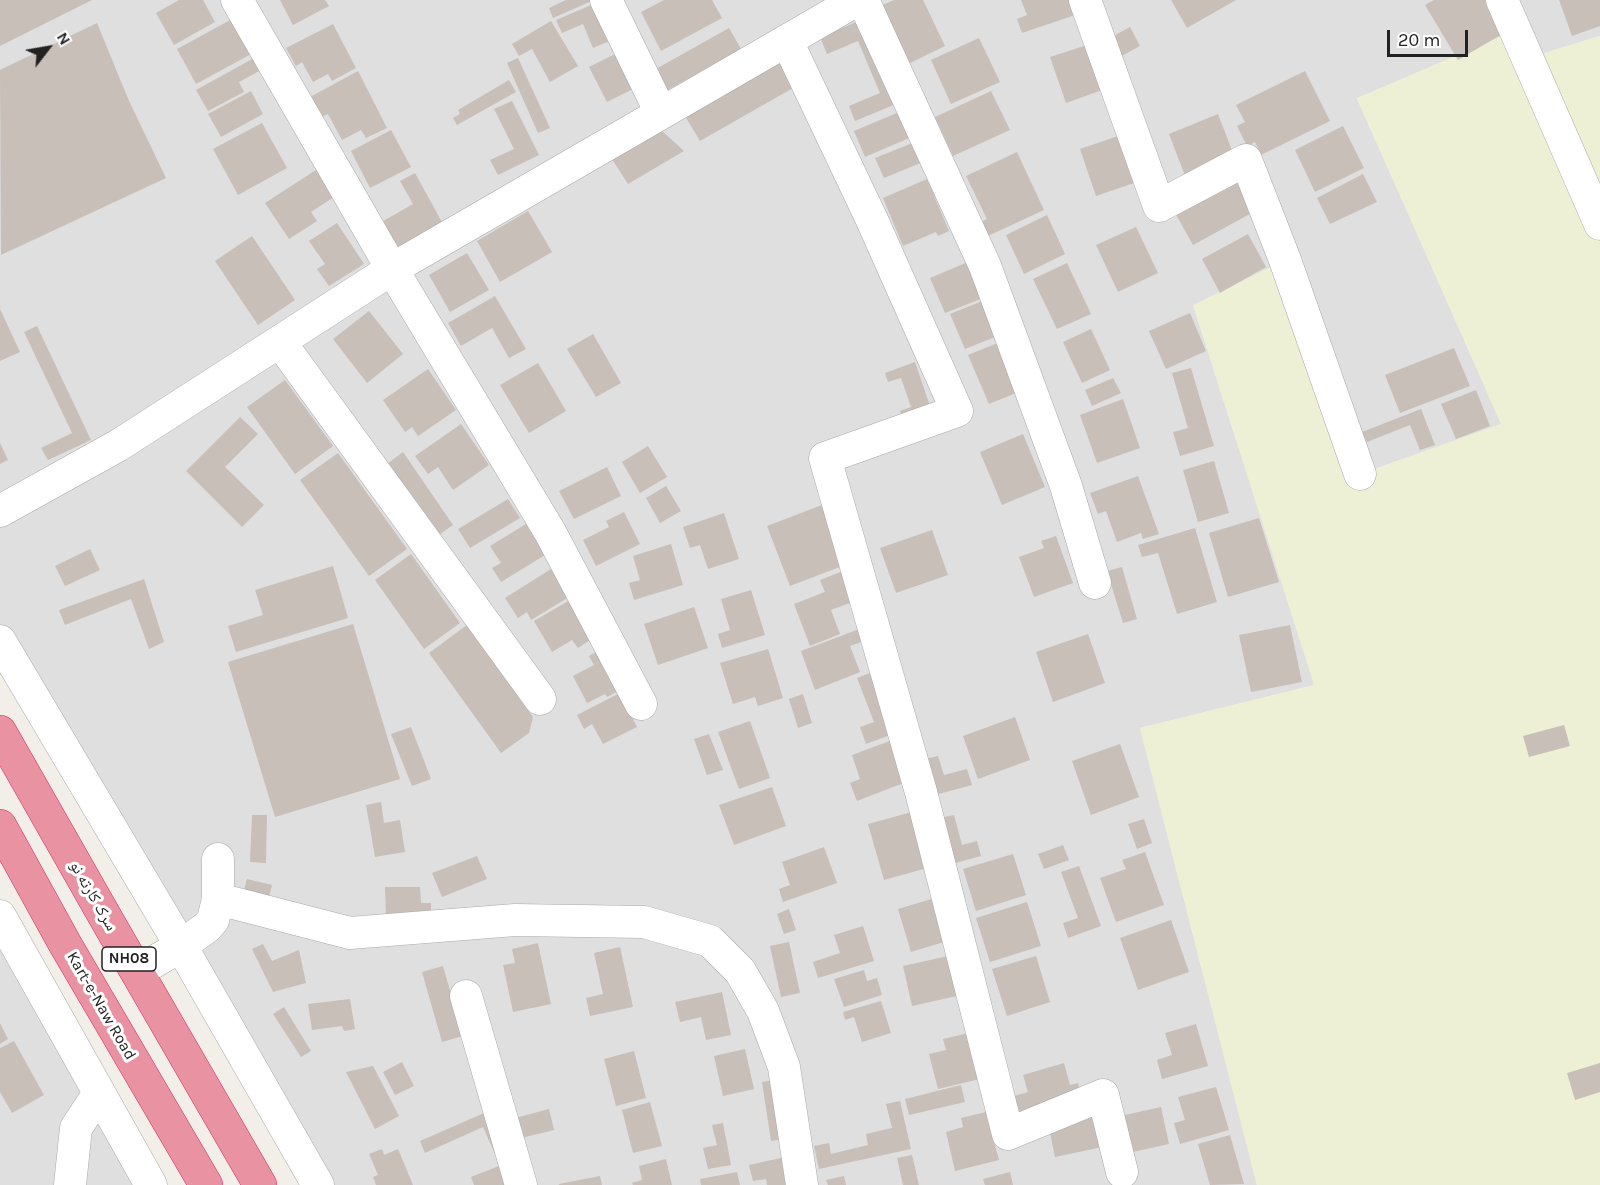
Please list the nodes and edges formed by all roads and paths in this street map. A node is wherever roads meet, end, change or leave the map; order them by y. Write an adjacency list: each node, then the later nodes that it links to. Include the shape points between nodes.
1 (237, 0): 10 (street)
2 (606, 0): 8 (street)
3 (857, 0): 7 (street)
4 (863, 0): 14 (street, via 985,266 1066,486)
5 (1084, 0): 12 (street, via 1159,206 1246,160)
6 (1502, 0): 9 (street)
7 (787, 40): 8 (street); 30 (street, via 957,411 825,458 921,792 1008,1134 1103,1095)
8 (661, 113): 10 (street)
9 (1600, 224)
10 (392, 269): 11 (street); 17 (street, via 550,532)
11 (280, 342): 13 (street, via 119,445); 16 (street)
12 (1360, 474)
13 (0, 511)
14 (1095, 583)
15 (0, 641): 26 (street)
16 (540, 699)
17 (641, 704)
18 (0, 732): 24 (highway, سرک کارته نو / NH08)
19 (0, 826): 21 (highway, Kart-e-Naw Road / NH08)
20 (218, 859): 22 (street)
21 (11, 870): 25 (highway, Kart-e-Naw Road / NH08)
22 (218, 899): 26 (street, via 213,920); 37 (street, via 350,933 515,920 644,922 710,941 740,971 763,1011 784,1067)
23 (0, 916): 29 (street)
24 (108, 922): 25 (highway); 27 (highway, سرک کارته نو / NH08)
25 (65, 944): 33 (highway, Kart-e-Naw Road / NH08)
26 (181, 946): 27 (street); 35 (street)
27 (136, 972): 34 (highway, سرک کارته نو / NH08)
28 (466, 996): 36 (street)
29 (99, 1093): 31 (street, via 76,1128); 32 (street)
30 (1122, 1172)
31 (70, 1185)
32 (151, 1185)
33 (206, 1185)
34 (260, 1185)
35 (318, 1185)
36 (521, 1185)
37 (802, 1185)

